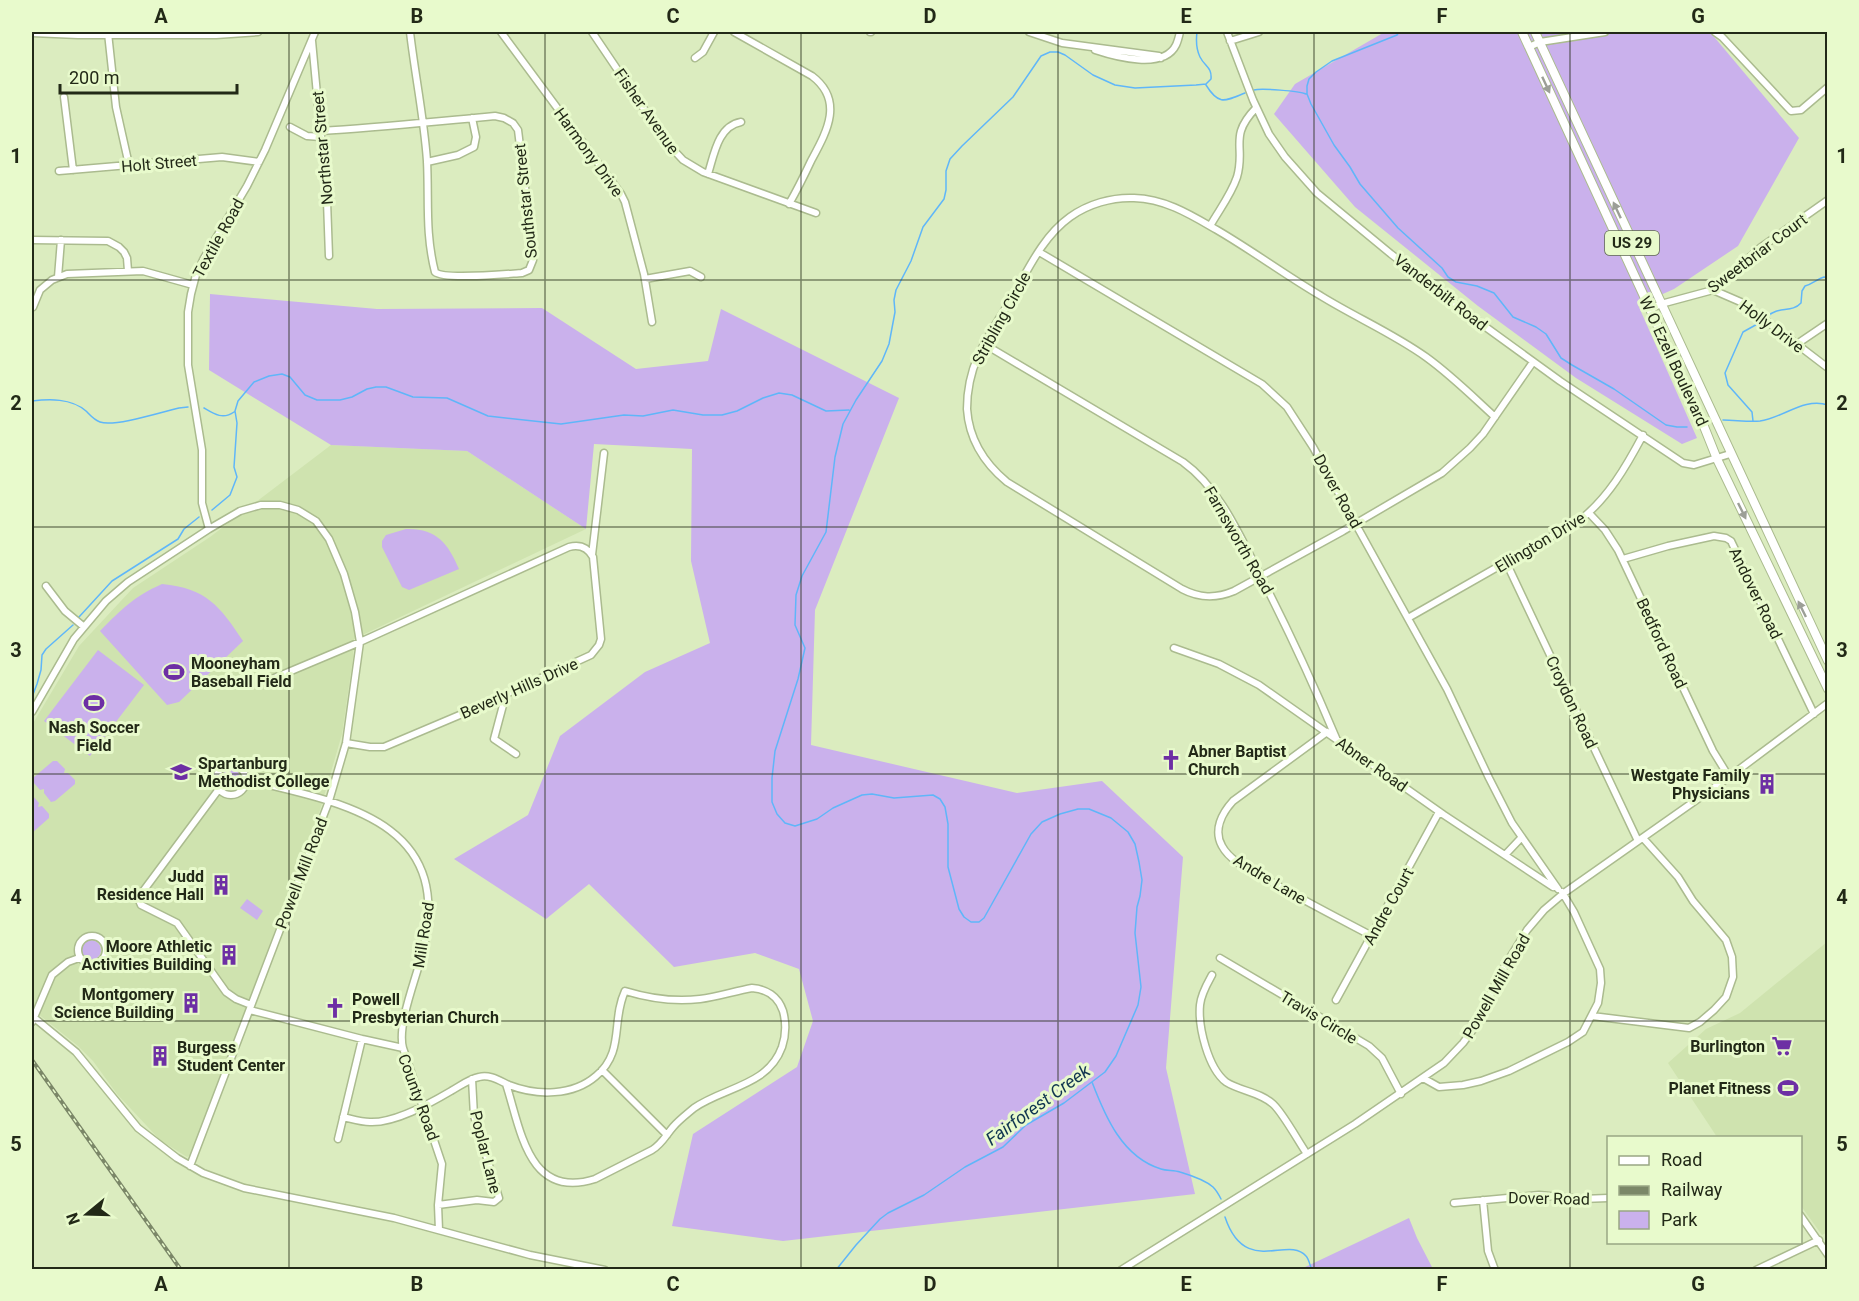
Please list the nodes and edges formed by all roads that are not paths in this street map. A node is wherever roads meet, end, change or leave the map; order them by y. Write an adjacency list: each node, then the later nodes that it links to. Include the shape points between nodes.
1 (258, 32): 17 (street)
2 (315, 32): 18 (street, Textile Road)
3 (411, 32): 28 (street, Southstar Street)
4 (501, 32): 48 (street, Harmony Drive, via 621,194)
5 (592, 32): 36 (street, Fisher Avenue, via 674,153)
6 (714, 32): 22 (street)
7 (734, 32): 38 (street, via 812,76 828,97 828,129)
8 (1029, 32): 9 (street, via 1052,41 1161,58 1175,48)
9 (1180, 32)
10 (1227, 32): 19 (street, Vanderbilt Road)
11 (1259, 32): 19 (street)
12 (1522, 32): 21 (main road, W O Ezell Boulevard / US 29)
13 (1535, 32): 20 (main road, W O Ezell Boulevard / US 29)
14 (1605, 32): 20 (street)
15 (1714, 32): 23 (street, via 1791,111 1801,110)
16 (32, 33): 17 (street)
17 (108, 33): 33 (street, via 116,107)
18 (311, 40): 30 (street, Northstar Street); 31 (street, Textile Road)
19 (1230, 41): 25 (street, Vanderbilt Road)
20 (1540, 42): 21 (street); 51 (main road, W O Ezell Boulevard / US 29, one-way to 20)
21 (1529, 47): 53 (main road, W O Ezell Boulevard / US 29, one-way to 53)
22 (695, 58)
23 (1827, 87)
24 (64, 97): 34 (street)
25 (1256, 108): 40 (street, via 1239,134 1234,184); 58 (street, Vanderbilt Road, via 1277,146 1317,193)
26 (472, 118): 28 (street, Southstar Street); 32 (street, via 474,147); 32 (street, Southstar Street, via 498,117 513,123 518,130 533,260 529,270 489,275 436,274 428,233)
27 (741, 122): 36 (street, via 733,123 722,133)
28 (423, 123): 30 (street); 32 (street, Southstar Street)
29 (290, 127): 30 (street, via 307,136)
30 (321, 134): 44 (street, Northstar Street)
31 (259, 162): 33 (street, Holt Street, via 222,157); 49 (street, Textile Road)
32 (427, 162)
33 (129, 165): 34 (street, Holt Street)
34 (72, 170): 35 (street, Holt Street)
35 (59, 171)
36 (708, 174): 38 (street, Fisher Avenue)
37 (1827, 200): 50 (street, Sweetbriar Court, via 1760,248)
38 (789, 204): 39 (street, Fisher Avenue)
39 (816, 213)
40 (1210, 226): 43 (street, Stribling Circle, via 1162,202 1121,198 1094,204 1069,218); 60 (street, Stribling Circle, via 1424,356)
41 (32, 240): 42 (street)
42 (60, 240): 45 (street, via 108,241 124,252); 46 (street)
43 (1039, 252): 56 (street, Stribling Circle); 66 (street, Dover Road, via 1269,389 1300,424)
44 (329, 256)
45 (128, 270): 46 (street); 49 (street)
46 (58, 277): 52 (street, via 40,290)
47 (700, 277): 48 (street, via 690,271)
48 (645, 279): 54 (street, Harmony Drive)
49 (193, 285): 67 (street, Textile Road, via 188,312 188,365 203,464 202,503)
50 (1713, 290): 51 (street, Sweetbriar Court); 57 (street, Holly Drive, via 1743,303)
51 (1661, 304): 53 (street, Sweetbriar Court); 63 (main road, W O Ezell Boulevard / US 29)
52 (33, 307)
53 (1650, 309): 64 (main road, W O Ezell Boulevard / US 29)
54 (652, 322)
55 (1827, 323): 57 (street)
56 (984, 344): 71 (street, Farnsworth Road, via 1194,469 1212,489); 71 (street, Stribling Circle, via 971,378 968,418 983,456 1006,482 1190,593 1207,597 1225,595)
57 (1797, 344): 59 (street, Holly Drive)
58 (1533, 362): 60 (street, Stribling Circle); 61 (street, Vanderbilt Road)
59 (1827, 368)
60 (1495, 417): 66 (street, Stribling Circle, via 1470,448 1442,473)
61 (1643, 435): 64 (street, Vanderbilt Road, via 1687,464); 65 (street, Ellington Drive, via 1629,462)
62 (604, 453): 68 (street, Beverly Hills Drive)
63 (1730, 454): 64 (street, Vanderbilt Road); 77 (main road, W O Ezell Boulevard / US 29, one-way to 63)
64 (1717, 459): 79 (main road, W O Ezell Boulevard / US 29, one-way to 79)
65 (1589, 513): 69 (street, Bedford Road); 70 (street, Ellington Drive)
66 (1356, 524): 71 (street, Stribling Circle); 73 (street, Dover Road)
67 (209, 529): 74 (street, Powell Mill Road, via 128,582); 75 (street, Powell Mill Road, via 240,511 261,505 298,510 316,521 329,539 344,574)
68 (592, 555): 75 (street, via 582,547 569,547); 80 (street, Beverly Hills Drive, via 599,645 591,655)
69 (1623, 559): 83 (street, Andover Road, via 1714,536 1731,541); 88 (street, Bedford Road, via 1713,751)
70 (1506, 562): 73 (street, Ellington Drive); 94 (street, Croydon Road)
71 (1261, 576): 85 (street, Farnsworth Road)
72 (46, 586): 74 (street, via 64,611)
73 (1408, 618): 93 (street, Dover Road)
74 (83, 627): 82 (street, Powell Mill Road)
75 (360, 642): 78 (street); 86 (street, Powell Mill Road)
76 (1174, 648): 84 (street, Abner Road, via 1219,664 1259,685)
77 (1827, 661)
78 (272, 679)
79 (1827, 689)
80 (506, 694): 86 (street, Beverly Hills Drive, via 384,747); 87 (street, via 494,739)
81 (1827, 703): 83 (street, Powell Mill Road)
82 (32, 712)
83 (1814, 714): 88 (street, Powell Mill Road)
84 (1327, 732): 85 (street, Abner Road); 97 (street, Andre Lane, via 1233,801 1223,814 1219,836 1225,851 1247,868)
85 (1336, 739): 92 (street, Abner Road)
86 (346, 743): 91 (street, Powell Mill Road)
87 (516, 754)
88 (1729, 777): 94 (street, Powell Mill Road)
89 (247, 780): 90 (street, via 236,794); 90 (street, via 242,768 225,766 216,777); 91 (street, Mill Road)
90 (219, 789): 102 (street, County Road, via 138,898 141,905 177,923 226,992)
91 (329, 801): 102 (street, Powell Mill Road); 106 (street, Mill Road, via 374,819 398,836 416,858 426,880 429,916 401,1032)
92 (1439, 812): 95 (street, Abner Road); 97 (street, Andre Court)
93 (1521, 837): 95 (street); 96 (street, Dover Road)
94 (1641, 840): 96 (street, Powell Mill Road); 103 (street, Croydon Road, via 1678,878 1726,940 1733,977 1726,998 1689,1028)
95 (1505, 855): 96 (street, Abner Road)
96 (1561, 891): 103 (street, Dover Road, via 1575,912 1600,969 1598,1003); 108 (street, Powell Mill Road, via 1527,930 1472,1032 1455,1053)
97 (1372, 936): 101 (street, Andre Court)
98 (79, 958): 98 (street, via 88,964 99,962 105,954 104,943 95,936 84,938 78,947); 104 (street, via 52,975)
99 (1220, 958): 111 (street, Travis Circle, via 1369,1046 1382,1058)
100 (1212, 975): 116 (street, via 1200,1003 1200,1017 1214,1068 1227,1082 1273,1104)
101 (1336, 1000)
102 (251, 1007): 105 (street, County Road); 117 (street, Powell Mill Road)
103 (1592, 1016): 108 (street, via 1583,1032 1568,1042 1509,1071 1463,1085 1439,1087)
104 (32, 1018): 117 (street, via 76,1052 138,1128)
105 (362, 1040): 106 (street, County Road); 113 (street)
106 (403, 1048): 112 (street, County Road)
107 (602, 1070): 110 (street, via 586,1084 560,1092 532,1092); 114 (street); 114 (street, via 616,1041 625,991 687,1000 759,988 777,999 785,1028 782,1045 771,1066 753,1080 701,1103)
108 (1423, 1077): 111 (street, Powell Mill Road)
109 (472, 1079): 110 (street, via 486,1076); 112 (street); 121 (street, Poplar Lane, via 474,1116 499,1198 494,1202)
110 (507, 1084): 114 (street, via 530,1157 537,1168 555,1180 575,1183 595,1179 652,1150)
111 (1401, 1094): 116 (street, Powell Mill Road)
112 (424, 1107): 113 (street, via 377,1122); 121 (street, County Road, via 442,1164)
113 (343, 1117): 115 (street)
114 (667, 1135)
115 (338, 1139)
116 (1307, 1154): 127 (street, Powell Mill Road)
117 (190, 1166): 123 (street, via 244,1188)
118 (1607, 1198): 119 (street, Dover Road, via 1539,1195)
119 (1483, 1200): 120 (street, Dover Road); 128 (street, via 1488,1251)
120 (1454, 1203)
121 (438, 1205): 123 (street, County Road)
122 (1802, 1218): 124 (street)
123 (439, 1230): 126 (street, via 530,1255)
124 (1819, 1240): 125 (street); 129 (street)
125 (1827, 1255)
126 (605, 1269)
127 (1121, 1269)
128 (1495, 1269)
129 (1756, 1269)

